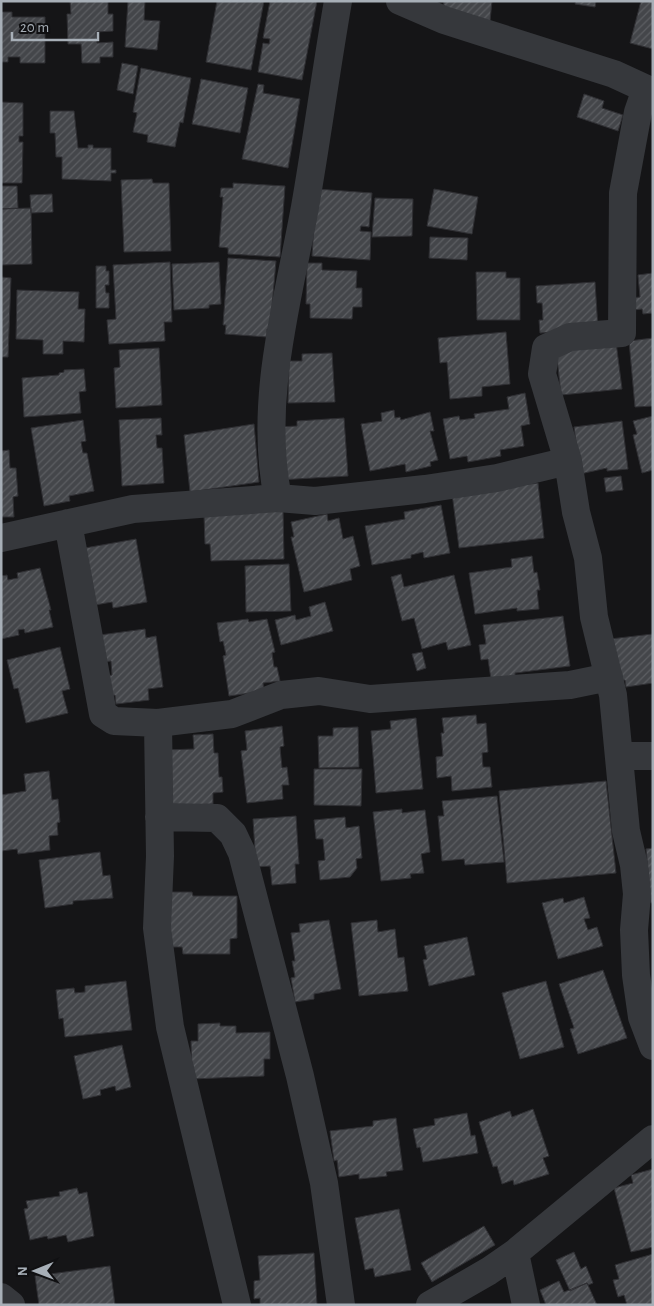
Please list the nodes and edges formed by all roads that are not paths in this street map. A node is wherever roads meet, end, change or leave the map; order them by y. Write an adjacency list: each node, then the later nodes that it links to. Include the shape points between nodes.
1 (338, 1): 5 (street, via 318,136 273,382 272,473)
2 (400, 1): 3 (street, via 444,20 614,74)
3 (650, 91): 4 (street, via 638,112 623,193 622,332 570,337 546,348 542,374)
4 (568, 460): 5 (street, via 498,478 425,489 315,501); 8 (street, via 576,512 588,558 594,617)
5 (278, 498): 6 (street, via 133,509)
6 (68, 523): 7 (street); 9 (street, via 103,714 114,721)
7 (1, 538)
8 (609, 677): 9 (street, via 570,685 370,699 319,691 281,695 232,714); 10 (street)
9 (158, 723): 12 (street)
10 (619, 756): 11 (street); 13 (street, via 626,831 636,884 636,975 642,1017)
11 (653, 756)
12 (159, 816): 18 (street, via 157,928 170,1027); 19 (street, via 217,818 234,834 242,853 324,1182)
13 (653, 1046)
14 (653, 1139): 15 (street)
15 (515, 1253): 20 (street); 21 (street)
16 (1, 1297): 17 (street)
17 (11, 1305)
18 (236, 1305)
19 (341, 1305)
20 (430, 1305)
21 (526, 1305)

